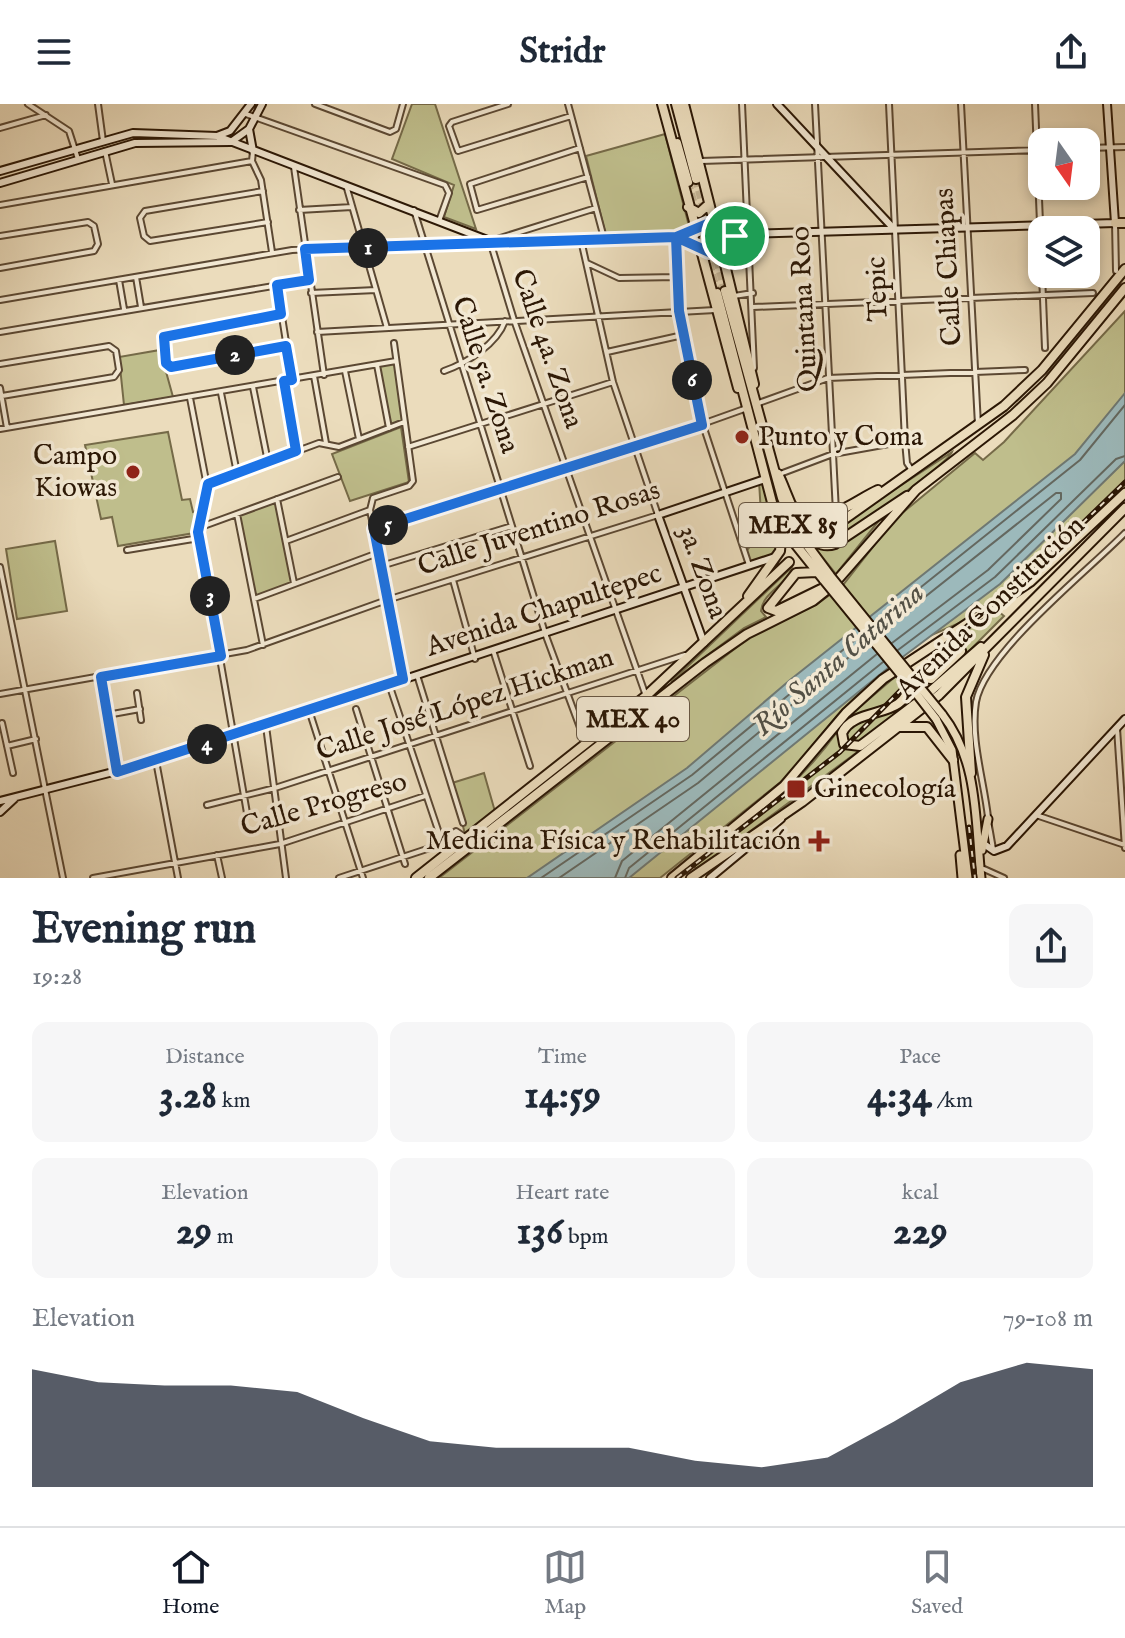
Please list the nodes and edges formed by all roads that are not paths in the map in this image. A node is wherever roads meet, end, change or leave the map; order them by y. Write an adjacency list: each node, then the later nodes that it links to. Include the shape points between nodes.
1 (28, 104): 20 (street)
2 (98, 104): 27 (street)
3 (251, 104): 19 (street)
4 (262, 104): 22 (street)
5 (315, 104): 18 (street, via 393,132)
6 (508, 104): 21 (street, via 449,126 458,151)
7 (568, 104): 21 (street)
8 (664, 104): 9 (highway, via 692,180); 57 (highway)
9 (676, 104)
10 (684, 104): 45 (highway)
11 (742, 104): 43 (street)
12 (777, 104): 29 (street)
13 (815, 104): 29 (street, Quintana Roo)
14 (889, 104): 39 (street, Tepic)
15 (961, 104): 38 (street, Calle Chiapas)
16 (1035, 104): 24 (street)
17 (1107, 104): 31 (street)
18 (403, 105)
19 (246, 114): 22 (street); 26 (street)
20 (46, 115): 23 (street); 34 (street, via 69,131)
21 (571, 116): 33 (street)
22 (255, 117): 25 (street); 62 (street, via 445,185 449,193)
23 (0, 128)
24 (1037, 128)
25 (249, 129): 28 (street); 37 (street)
26 (217, 136): 27 (street, via 137,133); 28 (street)
27 (103, 141): 34 (street)
28 (231, 142): 36 (street, via 135,143); 37 (street)
29 (816, 145): 40 (street, Quintana Roo); 41 (street)
30 (1100, 147): 31 (street)
31 (1110, 147): 32 (street); 65 (street)
32 (1125, 147)
33 (580, 148): 48 (street); 48 (street, via 470,184 477,210)
34 (75, 149): 42 (street); 47 (street)
35 (1028, 150): 38 (street)
36 (105, 151): 42 (street); 50 (street)
37 (253, 151): 44 (street); 46 (street)
38 (963, 153): 39 (street); 68 (street, Calle Chiapas)
39 (891, 154): 41 (street); 61 (street, Tepic)
40 (817, 157): 41 (street); 43 (street); 72 (street, Quintana Roo)
41 (827, 157): 53 (street)
42 (78, 159): 49 (street)
43 (746, 159): 45 (street); 73 (street)
44 (252, 161): 50 (street); 52 (street)
45 (699, 162): 54 (highway)
46 (294, 166): 51 (street); 59 (street)
47 (0, 171)
48 (588, 177): 58 (street)
49 (0, 183)
50 (112, 184): 55 (street)
51 (346, 185): 56 (street); 60 (street)
52 (263, 191): 63 (street); 63 (street, via 141,213 148,240)
53 (869, 200): 61 (street); 71 (street)
54 (709, 204): 57 (highway, via 699,213); 70 (highway)
55 (0, 205)
56 (352, 207): 59 (street); 82 (street)
57 (688, 207): 69 (highway)
58 (596, 208): 78 (street); 79 (street)
59 (299, 210): 83 (street)
60 (414, 210): 62 (street); 81 (street, Calle 5a. Zona)
61 (895, 219): 71 (street, Tepic)
62 (439, 221): 79 (street)
63 (268, 222): 85 (street)
64 (1100, 223): 65 (street)
65 (1115, 223): 66 (highway); 90 (street)
66 (1125, 223)
67 (1028, 225): 68 (street)
68 (967, 228): 71 (street); 105 (street, Calle Chiapas)
69 (696, 229): 70 (street); 76 (street); 84 (street, via 693,239)
70 (717, 229): 75 (street); 80 (street)
71 (896, 230): 72 (street); 106 (street, Tepic)
72 (821, 232): 73 (street); 109 (street, Quintana Roo)
73 (749, 234): 75 (street); 100 (street)
74 (0, 236): 89 (street, via 88,222 94,226 96,250)
75 (735, 236): 80 (street)
76 (678, 237): 78 (street); 84 (street); 92 (street)
77 (581, 240): 78 (street); 79 (street); 87 (street)
78 (605, 240)
79 (490, 241): 81 (street); 115 (street, Calle 4a. Zona)
80 (721, 243): 84 (street, via 713,251); 86 (highway)
81 (424, 247): 82 (street); 117 (street, Calle 5a. Zona)
82 (364, 248): 83 (street); 98 (street)
83 (305, 249): 85 (street); 94 (street)
84 (700, 249): 88 (highway)
85 (272, 252): 91 (street)
86 (724, 257): 88 (highway); 102 (highway)
87 (587, 263): 92 (street, via 619,278); 114 (street)
88 (704, 267): 111 (highway)
89 (0, 268)
90 (1121, 270): 155 (highway, via 1035,378)
91 (136, 277): 93 (street); 107 (street)
92 (677, 277): 112 (street)
93 (119, 280): 104 (street); 110 (street)
94 (309, 280): 95 (street); 99 (street)
95 (277, 285): 107 (street); 113 (street)
96 (1043, 288): 103 (street)
97 (1125, 288): 176 (highway, MEX 40, via 1036,395)
98 (376, 290): 99 (street); 118 (street)
99 (311, 293): 120 (street)
100 (753, 293): 102 (street); 108 (street)
101 (1093, 293): 103 (street)
102 (734, 296): 133 (highway)
103 (1043, 297): 105 (street); 124 (street)
104 (0, 300)
105 (970, 300): 106 (street); 134 (street, Calle Chiapas)
106 (899, 303): 109 (street); 135 (street, Tepic)
107 (141, 307): 110 (street)
108 (753, 307): 109 (street); 133 (street)
109 (825, 307): 138 (street, Quintana Roo)
110 (124, 310): 119 (street)
111 (715, 310): 112 (street); 146 (highway, via 733,378)
112 (679, 311): 114 (street); 121 (street)
113 (281, 314): 123 (street); 123 (street, via 163,339 168,365)
114 (599, 315): 115 (street); 125 (street)
115 (514, 320): 116 (street); 149 (street, Calle 4a. Zona)
116 (505, 321): 117 (street); 128 (street, via 499,334)
117 (447, 324): 118 (street); 128 (street, Calle 5a. Zona)
118 (387, 328): 120 (street)
119 (0, 332)
120 (317, 332): 136 (street)
121 (683, 335): 125 (street); 154 (street)
122 (394, 343): 126 (street)
123 (286, 346): 139 (street)
124 (1045, 348)
125 (607, 352): 141 (street)
126 (396, 361): 129 (street); 152 (street)
127 (0, 364): 147 (street, via 109,346 119,370 117,376)
128 (460, 364): 132 (street); 153 (street, Calle 5a. Zona)
129 (377, 365): 130 (street); 157 (street)
130 (345, 370): 136 (street); 159 (street)
131 (1025, 370): 134 (street)
132 (444, 371)
133 (754, 371): 144 (highway)
134 (974, 372): 135 (street); 155 (street, Calle Chiapas)
135 (902, 374): 138 (street); 160 (street, Tepic)
136 (324, 375): 137 (street)
137 (314, 376): 139 (street); 161 (street)
138 (828, 378): 150 (street); 165 (street, Quintana Roo)
139 (292, 380): 140 (street)
140 (284, 381): 142 (street); 164 (street)
141 (613, 382): 149 (street); 163 (street)
142 (253, 387): 145 (street); 166 (street)
143 (0, 388): 147 (street)
144 (753, 392): 146 (highway, MEX 85, via 721,292); 150 (highway, MEX 85)
145 (221, 393): 148 (street); 170 (street)
146 (743, 395): 151 (highway, MEX 85)
147 (2, 396): 156 (street)
148 (190, 398): 156 (street); 173 (street)
149 (544, 404): 153 (street); 167 (street, Calle 4a. Zona)
150 (756, 404): 168 (highway, MEX 85)
151 (747, 408): 154 (street); 172 (highway, MEX 85)
152 (404, 422): 157 (street); 162 (street)
153 (479, 424): 162 (street); 175 (street, Calle 5a. Zona)
154 (702, 425): 163 (street); 177 (street)
155 (978, 427): 169 (highway)
156 (7, 428): 158 (street)
157 (389, 428): 159 (street)
158 (0, 429)
159 (359, 439): 161 (street, via 336,447)
160 (905, 441): 165 (street); 169 (street, Tepic)
161 (326, 443): 164 (street)
162 (408, 447): 182 (street, via 413,484 375,497)
163 (635, 448): 167 (street); 185 (street)
164 (296, 451): 166 (street)
165 (833, 454): 168 (street); 183 (street, Quintana Roo)
166 (268, 462): 170 (street)
167 (568, 470): 175 (street); 191 (street, Calle 4a. Zona)
168 (775, 471): 180 (highway); 205 (highway, MEX 85, via 792,523)
169 (912, 471): 174 (highway)
170 (237, 473): 173 (street)
171 (338, 477): 179 (street)
172 (765, 479): 177 (street, Calle Juventino Rosas); 187 (highway, MEX 85)
173 (208, 484): 188 (street)
174 (894, 484): 183 (highway); 193 (highway)
175 (500, 490): 186 (street, Calle 5a. Zona); 189 (street)
176 (916, 490): 180 (highway, via 828,546 814,540); 204 (highway, MEX 40)
177 (725, 493): 185 (street, Calle Juventino Rosas); 202 (street)
178 (1125, 493): 221 (highway, Avenida Constitución, via 1030,582)
179 (277, 499): 184 (street); 194 (street)
180 (793, 506): 183 (highway, via 812,518)
181 (1125, 508): 216 (highway, Avenida Constitución)
182 (370, 510): 189 (street); 194 (street)
183 (836, 512)
184 (237, 514): 188 (street); 209 (street)
185 (658, 515): 191 (street, Calle Juventino Rosas); 208 (street, 3a. Zona)
186 (512, 526): 198 (street, Calle 5a. Zona); 200 (street)
187 (782, 526): 197 (highway); 203 (highway, MEX 85)
188 (198, 528): 192 (street)
189 (374, 529): 196 (street)
190 (1125, 533): 272 (street, via 1032,622 981,687 976,722)
191 (591, 537): 198 (street, Calle Juventino Rosas); 211 (street, Calle 4a. Zona)
192 (199, 538): 195 (street); 220 (street)
193 (818, 538)
194 (286, 541): 207 (street)
195 (127, 550)
196 (378, 553): 200 (street); 207 (street)
197 (778, 555): 202 (street, Avenida Chapultepec); 213 (highway)
198 (522, 559): 206 (street, Calle Juventino Rosas); 215 (street, Calle 5a. Zona)
199 (789, 562): 213 (highway, MEX 40)
200 (381, 566): 210 (street)
201 (0, 567): 212 (street)
202 (750, 567): 208 (street, Avenida Chapultepec)
203 (817, 572): 204 (highway, via 796,573 769,602 769,610 803,599); 205 (highway, MEX 85)
204 (845, 574): 298 (highway, MEX 40, via 813,601 747,634 705,663)
205 (827, 578): 227 (highway, MEX 85, bridge)
206 (453, 580): 210 (street, Calle Juventino Rosas); 222 (street)
207 (294, 584): 209 (street)
208 (685, 590): 211 (street, Avenida Chapultepec); 218 (street, 3a. Zona)
209 (254, 599): 217 (street)
210 (387, 600): 217 (street, Calle Juventino Rosas); 226 (street)
211 (616, 612): 215 (street, Avenida Chapultepec); 223 (street, Calle 4a. Zona)
212 (11, 617): 214 (street); 229 (street)
213 (730, 618): 218 (highway, MEX 40)
214 (0, 619)
215 (546, 635): 219 (street, Avenida Chapultepec); 231 (street, Calle 5a. Zona)
216 (992, 640): 227 (highway, via 899,718 860,746 846,746 844,729 901,703); 244 (highway, Avenida Constitución, via 955,680); 258 (highway, via 966,697)
217 (263, 645): 220 (street, Calle Juventino Rosas)
218 (701, 648): 223 (street, Calle José López Hickman); 233 (highway, MEX 40)
219 (494, 651): 222 (street, Avenida Chapultepec); 236 (street)
220 (221, 656): 225 (street, Calle Juventino Rosas); 248 (street)
221 (914, 656): 227 (highway, via 954,641 960,645 960,654 931,679); 299 (highway, Avenida Constitución, via 855,704 784,786)
222 (474, 658): 224 (street, Avenida Chapultepec)
223 (637, 670): 231 (street, Calle José López Hickman); 233 (street, Calle 4a. Zona)
224 (417, 676): 226 (street, Avenida Chapultepec); 228 (street); 247 (street)
225 (101, 677): 229 (street, Calle Juventino Rosas); 238 (street)
226 (403, 679): 228 (street, Avenida Chapultepec)
227 (910, 680): 239 (main road, MEX 85, bridge)
228 (390, 685): 237 (street, Avenida Chapultepec); 250 (street)
229 (25, 690): 232 (street, Calle Juventino Rosas); 249 (street)
230 (137, 693): 234 (street)
231 (567, 693): 236 (street, Calle José López Hickman); 246 (street, Calle 5a. Zona)
232 (0, 694)
233 (646, 696): 276 (highway, MEX 40)
234 (140, 709): 238 (street); 241 (street)
235 (356, 709): 252 (street)
236 (512, 711): 247 (street, Calle José López Hickman); 255 (street)
237 (309, 712): 243 (street, Avenida Chapultepec); 256 (street)
238 (107, 715): 259 (street)
239 (939, 717): 253 (main road, MEX 85); 258 (main road, MEX 85, via 958,738)
240 (1125, 719): 245 (street)
241 (141, 720)
242 (2, 723): 251 (street)
243 (266, 726): 248 (street, Avenida Chapultepec); 260 (street)
244 (898, 727): 253 (highway, via 932,730); 270 (highway, Avenida Constitución)
245 (1117, 728): 271 (street); 281 (street)
246 (582, 733)
247 (436, 735): 250 (street, Calle José López Hickman); 274 (street)
248 (235, 736): 254 (street, Avenida Chapultepec); 263 (street)
249 (36, 739): 251 (street); 261 (street)
250 (408, 743): 252 (street, Calle José López Hickman); 262 (street)
251 (7, 746): 257 (street)
252 (372, 755): 256 (street, Calle José López Hickman); 267 (street)
253 (953, 760): 279 (main road, MEX 85)
254 (156, 762): 259 (street, Avenida Chapultepec); 286 (street)
255 (530, 766)
256 (328, 770): 260 (street, Calle José López Hickman); 273 (street)
257 (13, 773)
258 (971, 773): 280 (main road, MEX 85)
259 (117, 774): 261 (street, Avenida Chapultepec)
260 (275, 788): 263 (street, Calle José López Hickman); 278 (street)
261 (47, 792): 264 (street, Avenida Chapultepec); 290 (street)
262 (425, 796): 267 (street, Calle Progreso); 277 (street)
263 (245, 797): 266 (street, Calle José López Hickman); 269 (street)
264 (14, 800): 265 (street, Avenida Chapultepec); 268 (street)
265 (0, 803)
266 (207, 805)
267 (389, 808): 273 (street, Calle Progreso); 285 (street)
268 (0, 812)
269 (247, 813)
270 (785, 813): 300 (highway, Avenida Constitución); 301 (street)
271 (1035, 815): 281 (street); 283 (street, via 1007,846)
272 (988, 819): 280 (main road); 283 (street)
273 (344, 823): 278 (street, Calle Progreso); 288 (street)
274 (463, 823)
275 (447, 838): 276 (street, via 457,831); 277 (street); 282 (street)
276 (466, 838): 282 (highway, MEX 40)
277 (442, 843): 285 (street)
278 (280, 844): 284 (street, Calle Progreso); 294 (street)
279 (962, 845): 302 (main road); 302 (main road, MEX 85)
280 (980, 846): 283 (street); 289 (main road, MEX 85)
281 (1125, 846)
282 (455, 847): 297 (highway, MEX 40)
283 (994, 851)
284 (217, 855): 286 (street, Calle Progreso); 293 (street)
285 (403, 857): 287 (street); 288 (street)
286 (175, 862): 291 (street, Calle Progreso); 292 (street)
287 (405, 864)
288 (361, 871): 295 (street); 296 (street)
289 (983, 875): 303 (street)
290 (63, 878)
291 (93, 878)
292 (178, 878)
293 (222, 878)
294 (286, 878)
295 (339, 878)
296 (363, 878)
297 (416, 878)
298 (429, 878)
299 (672, 878)
300 (691, 878)
301 (710, 878)
302 (965, 878)
303 (1004, 878)

